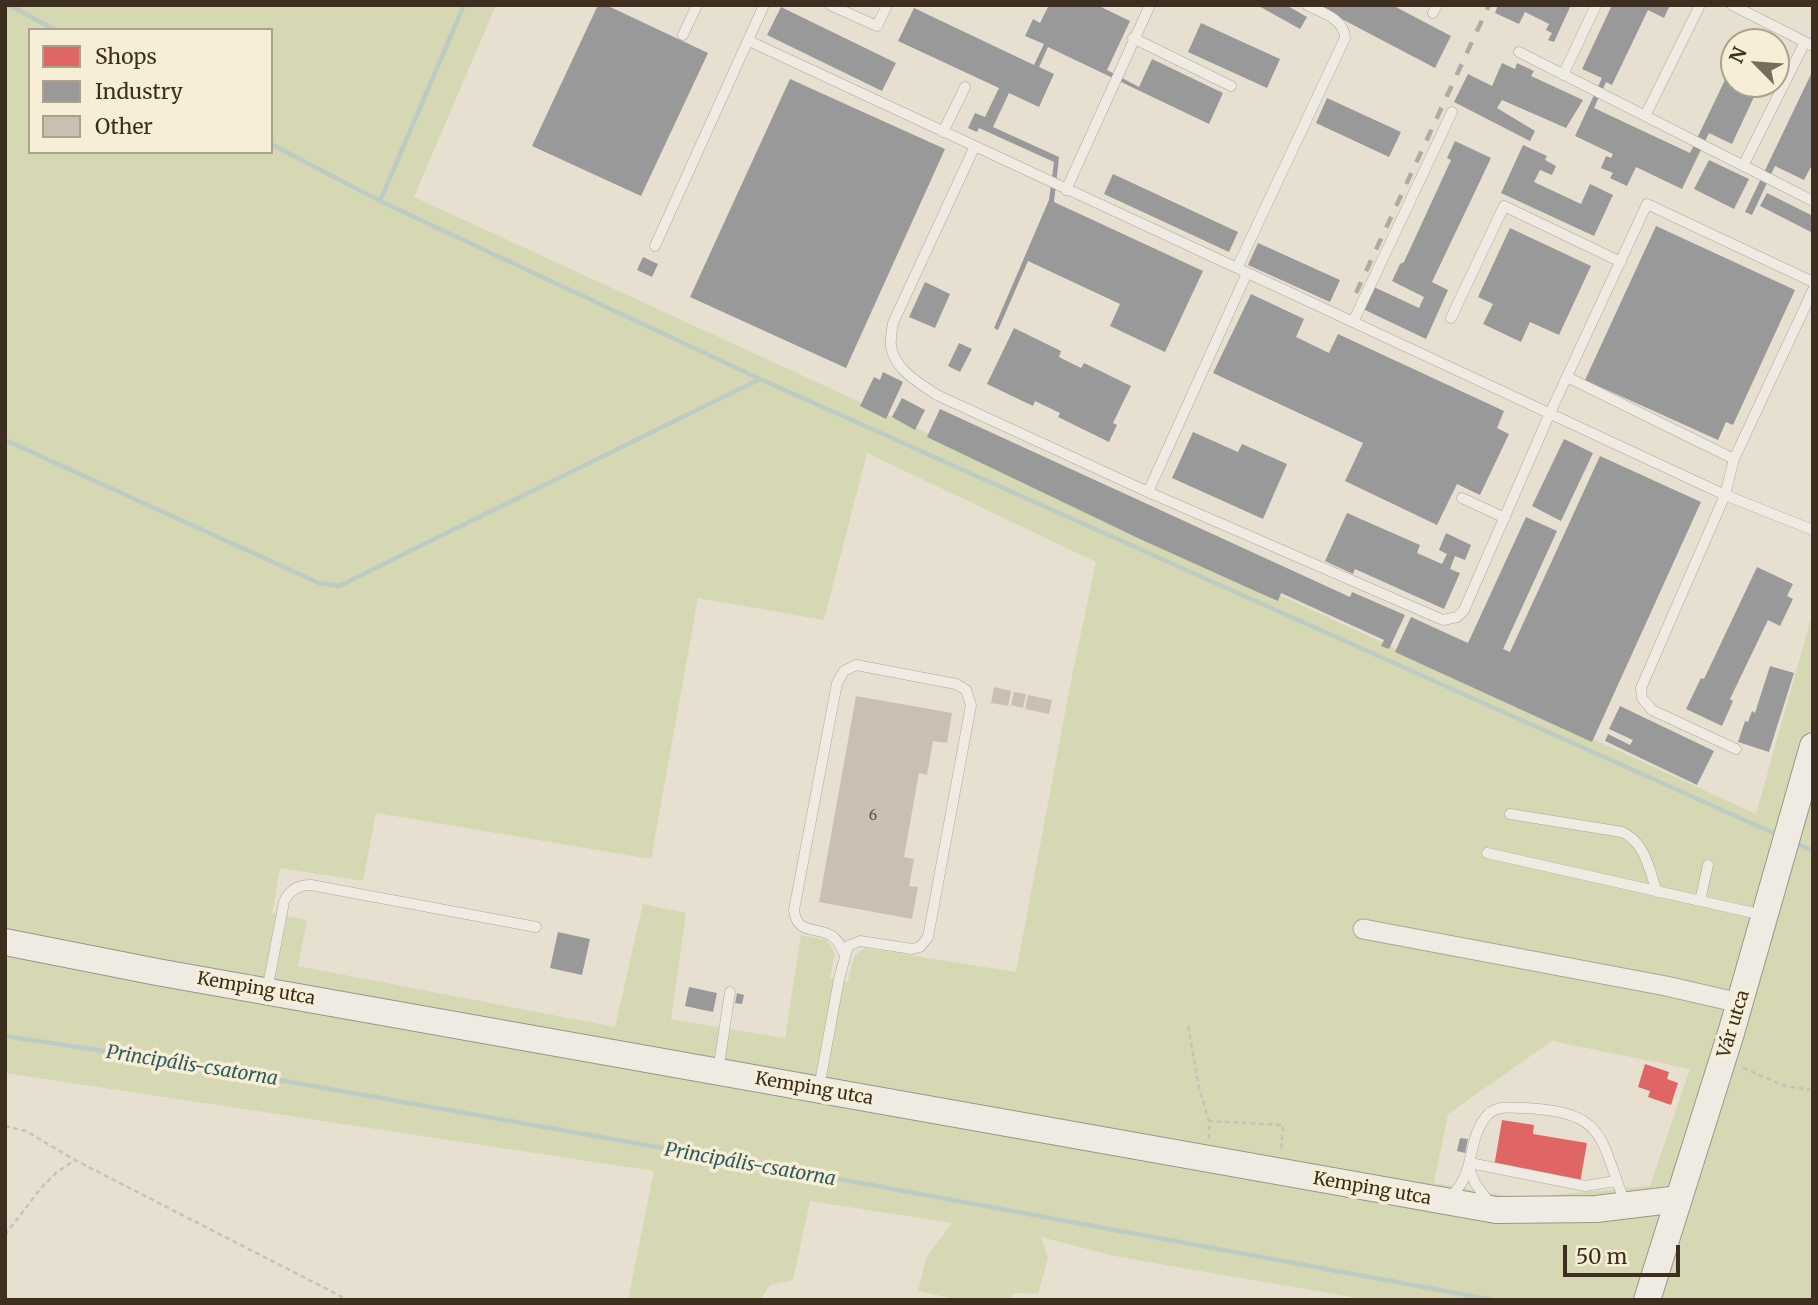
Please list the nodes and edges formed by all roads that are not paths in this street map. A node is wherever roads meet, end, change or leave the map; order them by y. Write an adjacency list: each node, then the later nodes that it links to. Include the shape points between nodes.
1 (697, 5): 11 (lane)
2 (830, 5): 3 (lane, via 877,26)
3 (887, 5)
4 (1150, 5): 12 (lane)
5 (1307, 5): 28 (lane, via 1337,21 1345,38)
6 (1596, 5): 16 (lane)
7 (1700, 5): 20 (lane)
8 (1732, 5): 10 (lane)
9 (763, 6): 13 (lane)
10 (1748, 9): 14 (lane)
11 (683, 35)
12 (1133, 38): 17 (lane); 24 (lane)
13 (749, 41): 21 (lane); 26 (lane)
14 (1809, 44): 23 (lane)
15 (1519, 52): 16 (lane)
16 (1563, 75): 20 (lane)
17 (1230, 86)
18 (965, 87): 21 (lane)
19 (1452, 112): 32 (lane)
20 (1645, 116): 23 (lane)
21 (943, 132): 22 (lane)
22 (975, 146): 24 (lane); 36 (lane, via 893,323 891,345 897,363 937,395)
23 (1743, 166): 25 (lane)
24 (1066, 190): 28 (lane)
25 (1813, 201)
26 (655, 246)
27 (1621, 262): 29 (lane, via 1647,204); 31 (lane, via 1504,206); 33 (lane)
28 (1242, 271): 32 (lane); 36 (lane)
29 (1813, 282)
30 (1813, 290): 35 (lane)
31 (1451, 318)
32 (1353, 322): 34 (lane)
33 (1567, 377): 34 (lane); 35 (lane)
34 (1550, 413): 37 (lane); 39 (lane)
35 (1734, 459): 37 (lane)
36 (1148, 492): 39 (lane, via 1443,620 1464,610)
37 (1725, 495): 40 (lane); 42 (lane, via 1641,693 1652,710)
38 (1462, 498): 39 (lane)
39 (1505, 518)
40 (1813, 530)
41 (1813, 746): 48 (main road, Vár utca)
42 (1736, 749)
43 (1510, 814): 46 (lane, via 1633,837)
44 (1487, 853): 46 (lane)
45 (1709, 865): 47 (lane)
46 (1657, 892): 47 (lane)
47 (1700, 901): 48 (lane)
48 (1765, 916): 55 (main road, Vár utca)
49 (536, 927): 53 (lane, via 299,887 284,902)
50 (1363, 929): 55 (street)
51 (5, 942): 53 (main road, Kemping utca)
52 (844, 954): 52 (lane, via 855,942 912,949 928,937 971,705 966,690 956,684 856,665 844,671 837,683 794,910 803,927 838,939); 57 (lane)
53 (267, 991): 56 (main road, Kemping utca)
54 (730, 992): 56 (lane)
55 (1740, 1003): 60 (main road, Vár utca)
56 (718, 1072): 57 (main road, Kemping utca)
57 (818, 1090): 61 (main road, Kemping utca)
58 (1470, 1166): 59 (lane, via 1585,1186); 59 (lane, via 1480,1127 1495,1109 1543,1109 1577,1117 1600,1135); 61 (lane, via 1461,1186); 63 (lane, via 1475,1183)
59 (1616, 1181): 62 (lane)
60 (1679, 1199): 62 (main road, Kemping utca); 64 (main road, Vár utca)
61 (1444, 1202): 63 (main road, Kemping utca)
62 (1626, 1207): 63 (main road, Kemping utca)
63 (1496, 1210)
64 (1647, 1300)

